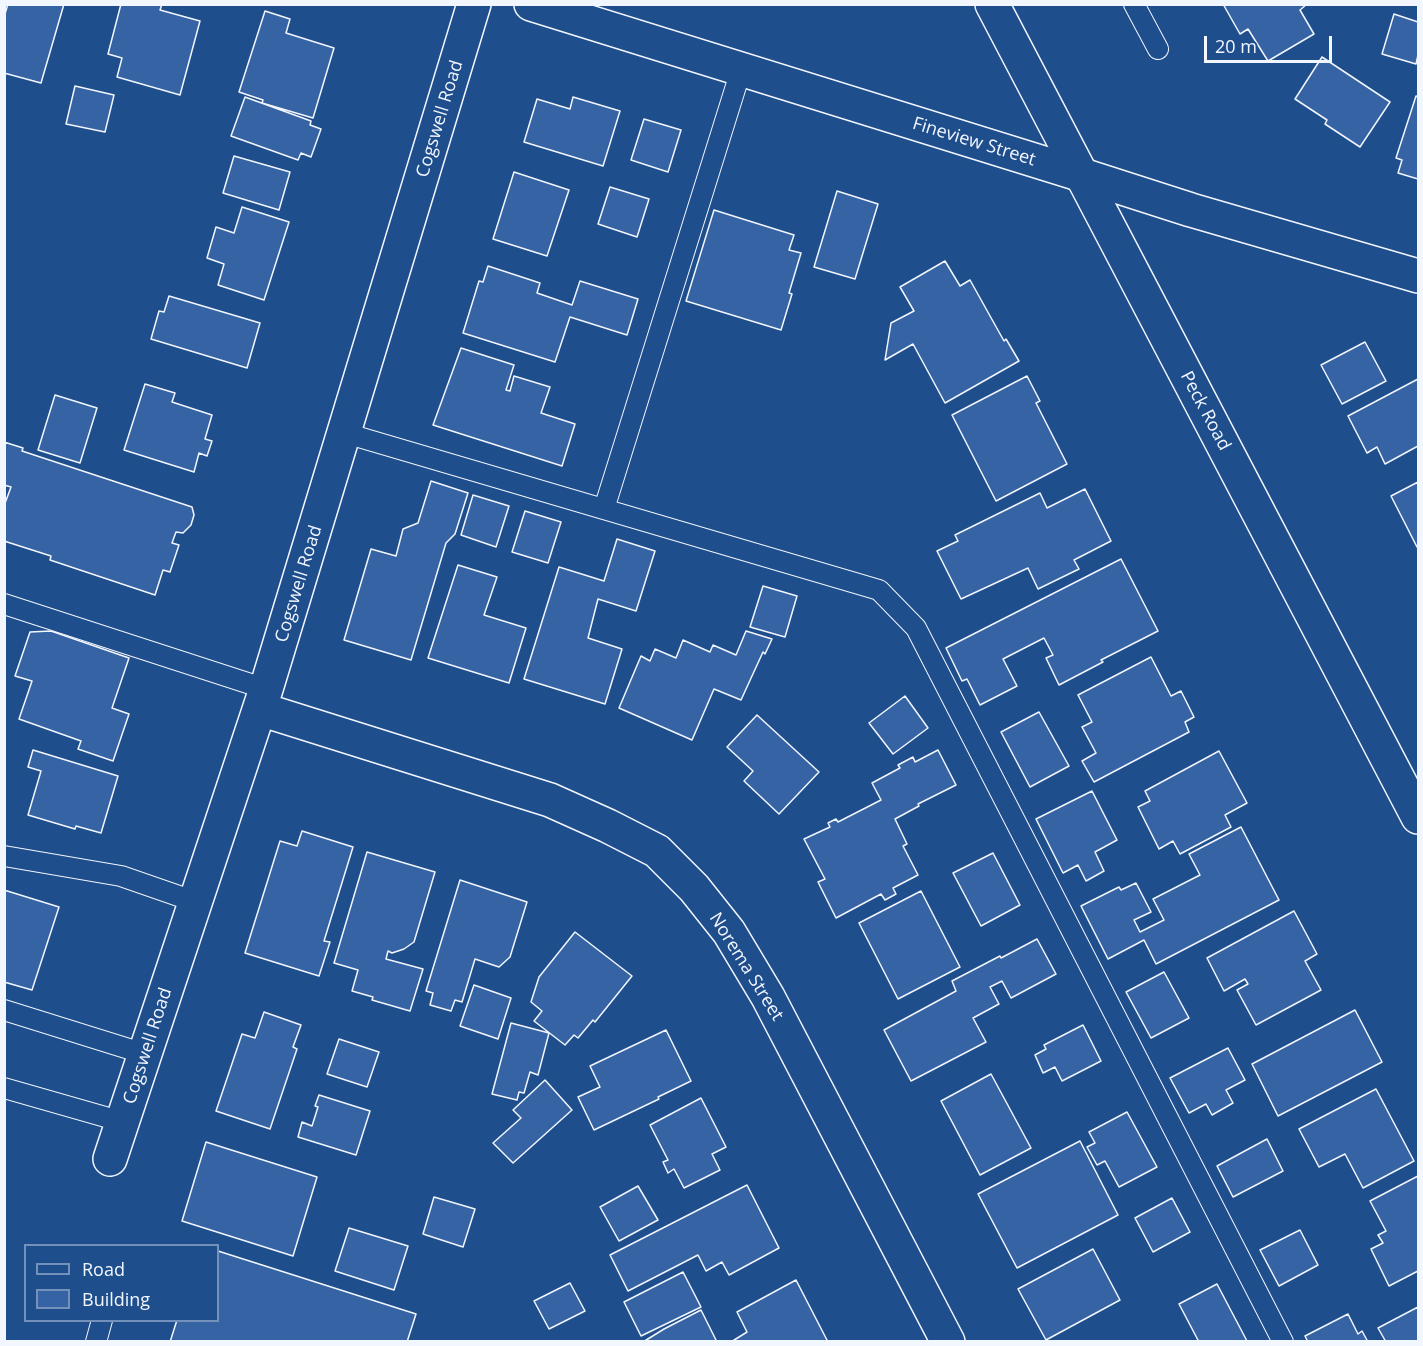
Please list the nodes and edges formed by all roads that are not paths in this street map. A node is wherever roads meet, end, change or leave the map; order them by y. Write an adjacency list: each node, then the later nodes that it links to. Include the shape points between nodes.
1 (474, 4): 9 (street, Cogswell Road)
2 (531, 4): 6 (street, Fineview Street)
3 (992, 4): 7 (street, Peck Road)
4 (1134, 4): 5 (lane)
5 (1158, 50)
6 (741, 70): 7 (street, Fineview Street); 10 (lane)
7 (1082, 175): 8 (street, Fineview Street); 13 (street, Peck Road)
8 (1419, 276)
9 (345, 433): 10 (lane); 12 (street, Cogswell Road)
10 (604, 509): 24 (lane, via 879,590 916,628)
11 (4, 604): 12 (lane)
12 (263, 699): 15 (street, Cogswell Road); 23 (street, Norema Street, via 549,800 657,851 694,888 729,933 768,997)
13 (1419, 817)
14 (4, 856): 15 (lane, via 121,876)
15 (196, 902): 17 (street, Cogswell Road)
16 (4, 1010): 17 (lane)
17 (145, 1054): 19 (street, Cogswell Road)
18 (4, 1088): 19 (lane)
19 (123, 1122): 20 (street, Cogswell Road)
20 (110, 1159)
21 (101, 1322): 22 (lane)
22 (96, 1341)
23 (948, 1341)
24 (1283, 1341)

